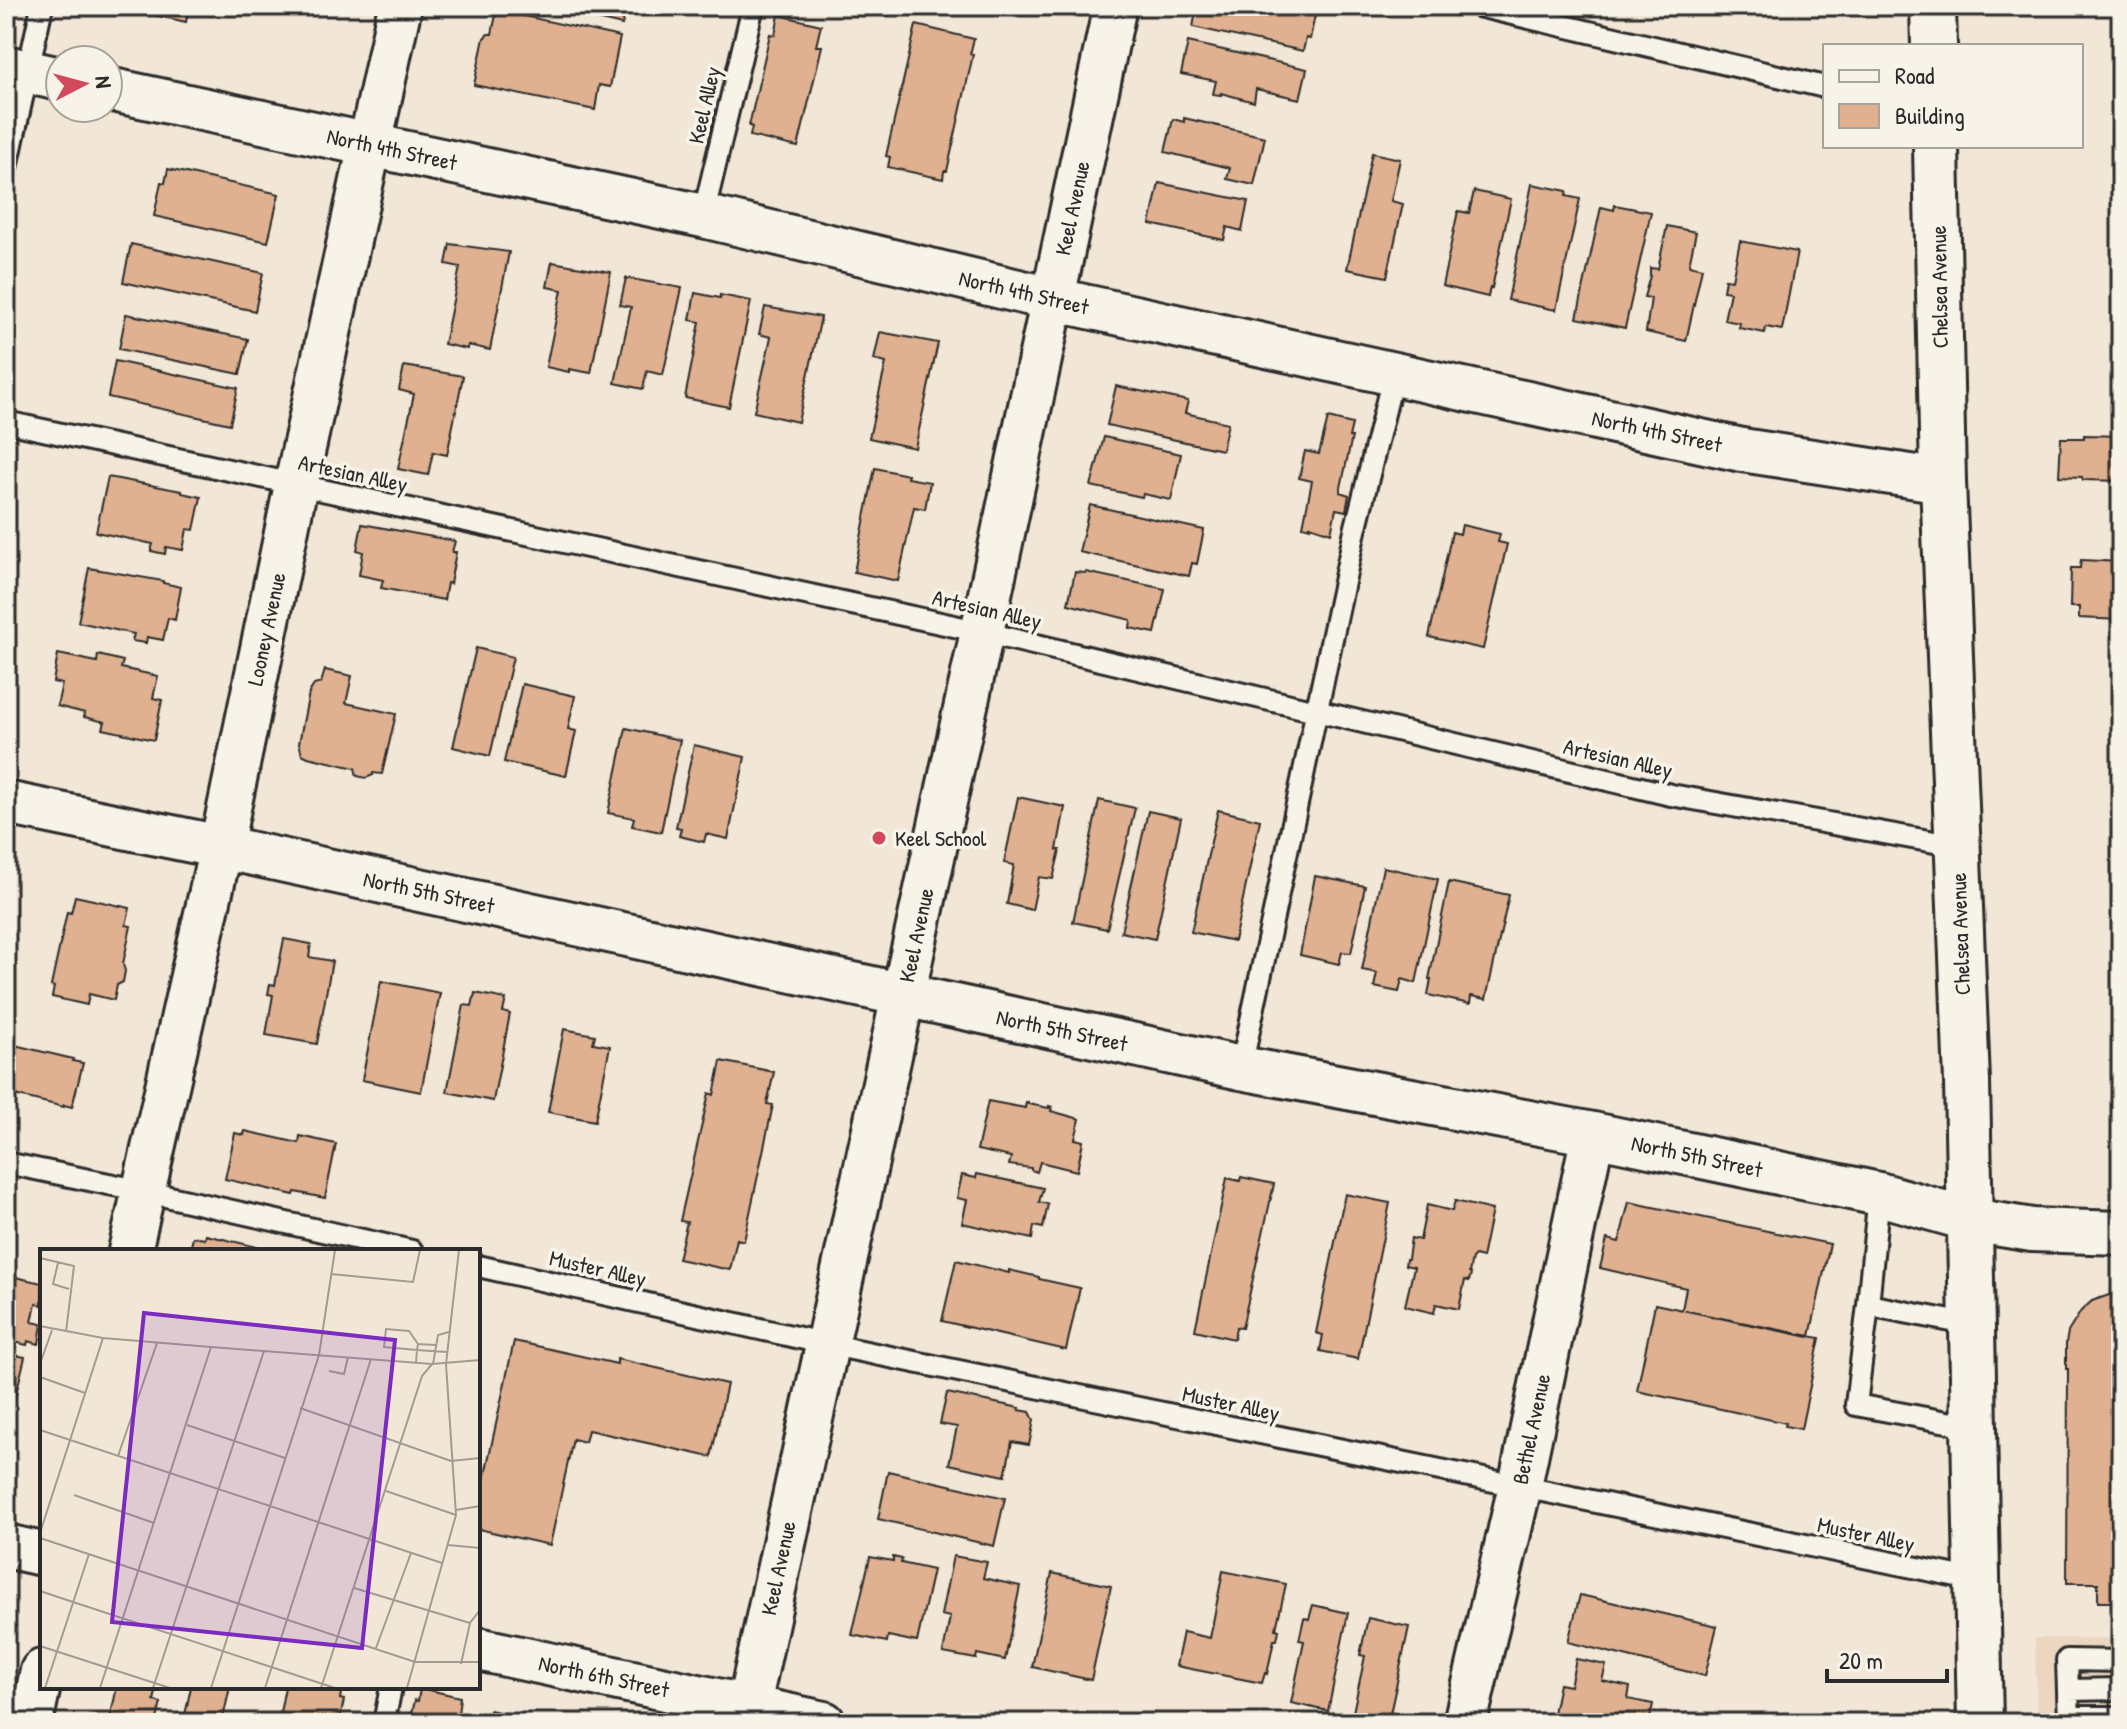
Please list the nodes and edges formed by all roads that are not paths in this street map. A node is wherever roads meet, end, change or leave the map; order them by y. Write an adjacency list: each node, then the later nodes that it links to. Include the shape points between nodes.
1 (42, 6): 8 (lane)
2 (400, 6): 11 (street, Looney Avenue)
3 (753, 6): 14 (lane, Keel Alley)
4 (1115, 6): 15 (street, Keel Avenue)
5 (1478, 6): 9 (lane)
6 (1933, 6): 7 (main road)
7 (1934, 44)
8 (31, 73): 13 (lane)
9 (1823, 87)
10 (124, 92): 11 (street, North 4th Street)
11 (369, 144): 14 (street, North 4th Street); 19 (street, Looney Avenue)
12 (1936, 148): 18 (main road, Chelsea Avenue)
13 (6, 172)
14 (703, 216): 15 (street, North 4th Street)
15 (1052, 299): 16 (street, North 4th Street); 20 (street, Keel Avenue)
16 (1394, 373): 18 (street, North 4th Street, via 1742,450); 21 (lane)
17 (6, 422): 19 (lane, Artesian Alley)
18 (1943, 481): 23 (main road, Chelsea Avenue)
19 (296, 485): 20 (lane, Artesian Alley); 24 (street, Looney Avenue)
20 (982, 632): 21 (lane, Artesian Alley); 25 (street, Keel Avenue)
21 (1316, 711): 23 (lane, Artesian Alley, via 1671,795); 26 (lane)
22 (6, 803): 24 (street, North 5th Street)
23 (1957, 846): 31 (main road, Chelsea Avenue)
24 (221, 847): 25 (street, North 5th Street); 29 (street, Looney Avenue)
25 (903, 996): 26 (street, North 5th Street); 38 (street, Keel Avenue)
26 (1241, 1068): 27 (street, North 5th Street)
27 (1593, 1134): 30 (street, North 5th Street); 40 (street, Bethel Avenue)
28 (6, 1163): 29 (lane)
29 (143, 1191): 33 (street, Looney Avenue); 34 (lane)
30 (1879, 1194): 31 (street, North 5th Street); 36 (lane)
31 (1971, 1220): 32 (street, North 5th Street, via 2032,1230); 37 (main road, Chelsea Avenue)
32 (2121, 1233)
33 (130, 1249)
34 (403, 1249)
35 (480, 1266): 38 (lane, Muster Alley)
36 (1868, 1305): 37 (lane); 39 (lane, via 1856,1405)
37 (1972, 1325): 39 (main road, Chelsea Avenue)
38 (827, 1344): 40 (lane, Muster Alley); 50 (street, Keel Avenue)
39 (1974, 1427): 43 (main road, Chelsea Avenue)
40 (1520, 1486): 43 (lane, Muster Alley); 56 (street, Bethel Avenue)
41 (6, 1546): 42 (street)
42 (40, 1554)
43 (1976, 1580): 57 (main road, Chelsea Avenue)
44 (480, 1649): 50 (street, North 6th Street)
45 (2121, 1661): 49 (lane, via 2067,1660)
46 (40, 1680): 53 (street)
47 (391, 1689): 54 (lane)
48 (2121, 1689): 49 (lane)
49 (2068, 1690): 52 (lane)
50 (747, 1715): 55 (street, North 6th Street)
51 (2121, 1717): 52 (lane)
52 (2069, 1720)
53 (31, 1723)
54 (384, 1723)
55 (824, 1723)
56 (1465, 1723)
57 (1980, 1723)

